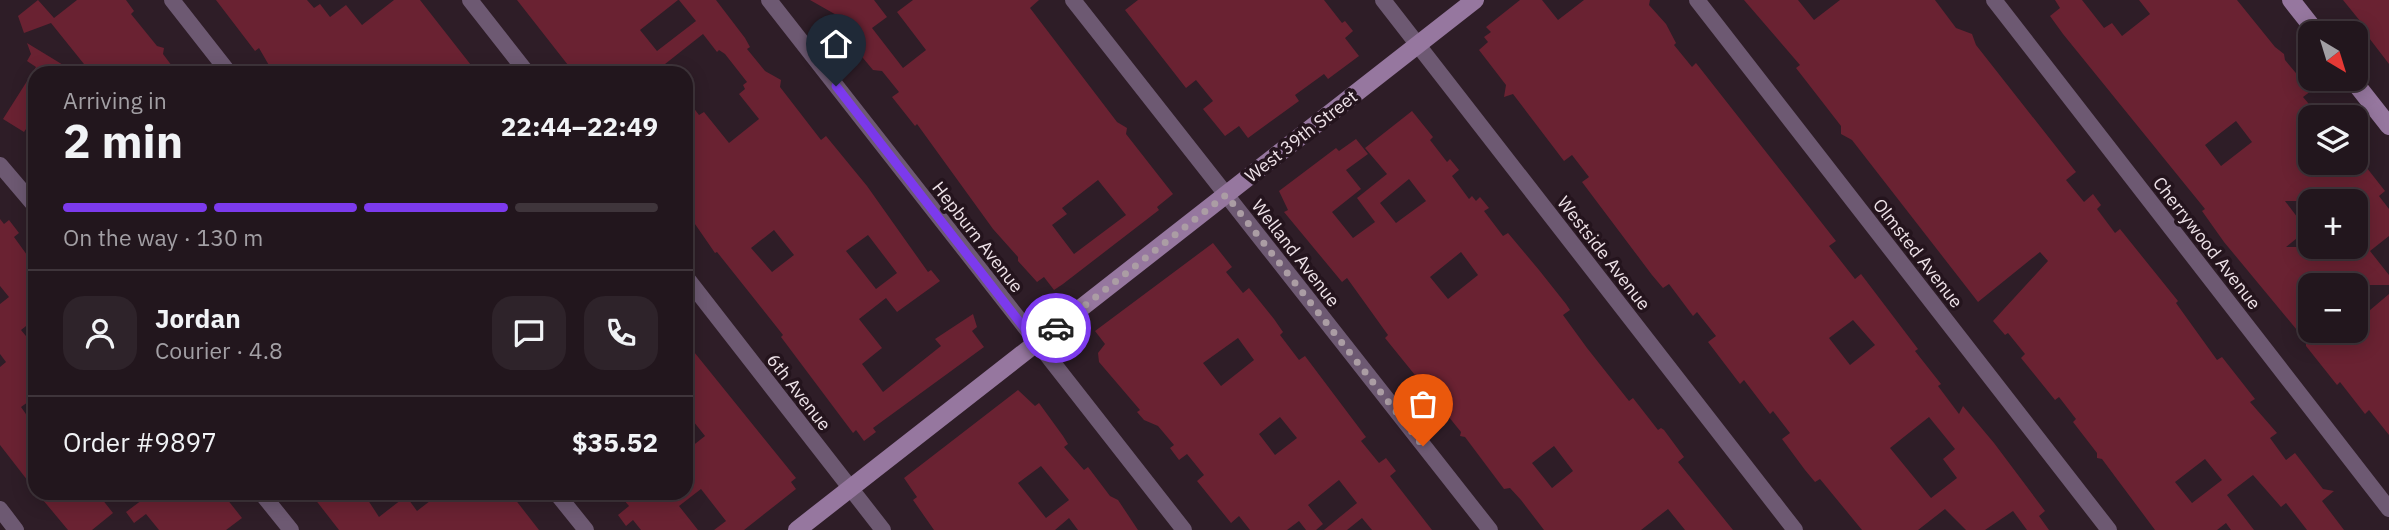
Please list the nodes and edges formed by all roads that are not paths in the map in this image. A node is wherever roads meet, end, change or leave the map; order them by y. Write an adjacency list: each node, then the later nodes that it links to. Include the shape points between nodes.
1 (172, 0): 12 (street)
2 (470, 0): 13 (street)
3 (769, 0): 20 (street, Hepburn Avenue)
4 (1073, 0): 17 (street, Welland Avenue)
5 (1383, 0): 11 (street, Westside Avenue)
6 (1475, 0): 11 (street, West 39th Street)
7 (1697, 0): 34 (street, Olmsted Avenue)
8 (1994, 0): 25 (street, Cherrywood Avenue)
9 (2291, 0): 10 (street)
10 (2307, 21)
11 (1418, 44): 17 (street, West 39th Street); 33 (street, Westside Avenue)
12 (224, 66)
13 (522, 66)
14 (2361, 91): 15 (street)
15 (2389, 126)
16 (0, 165): 18 (street)
17 (1226, 195): 20 (street, West 39th Street); 32 (street, Welland Avenue)
18 (28, 198)
19 (693, 286): 21 (street, 6th Avenue)
20 (1036, 343): 21 (street, West 39th Street); 31 (street, Hepburn Avenue)
21 (850, 489): 29 (street, West 39th Street); 30 (street, 6th Avenue)
22 (267, 500): 27 (street)
23 (563, 500): 28 (street)
24 (0, 509): 26 (street)
25 (2389, 509)
26 (16, 530)
27 (291, 530)
28 (586, 530)
29 (797, 530)
30 (883, 530)
31 (1184, 530)
32 (1489, 530)
33 (1795, 530)
34 (2109, 530)

